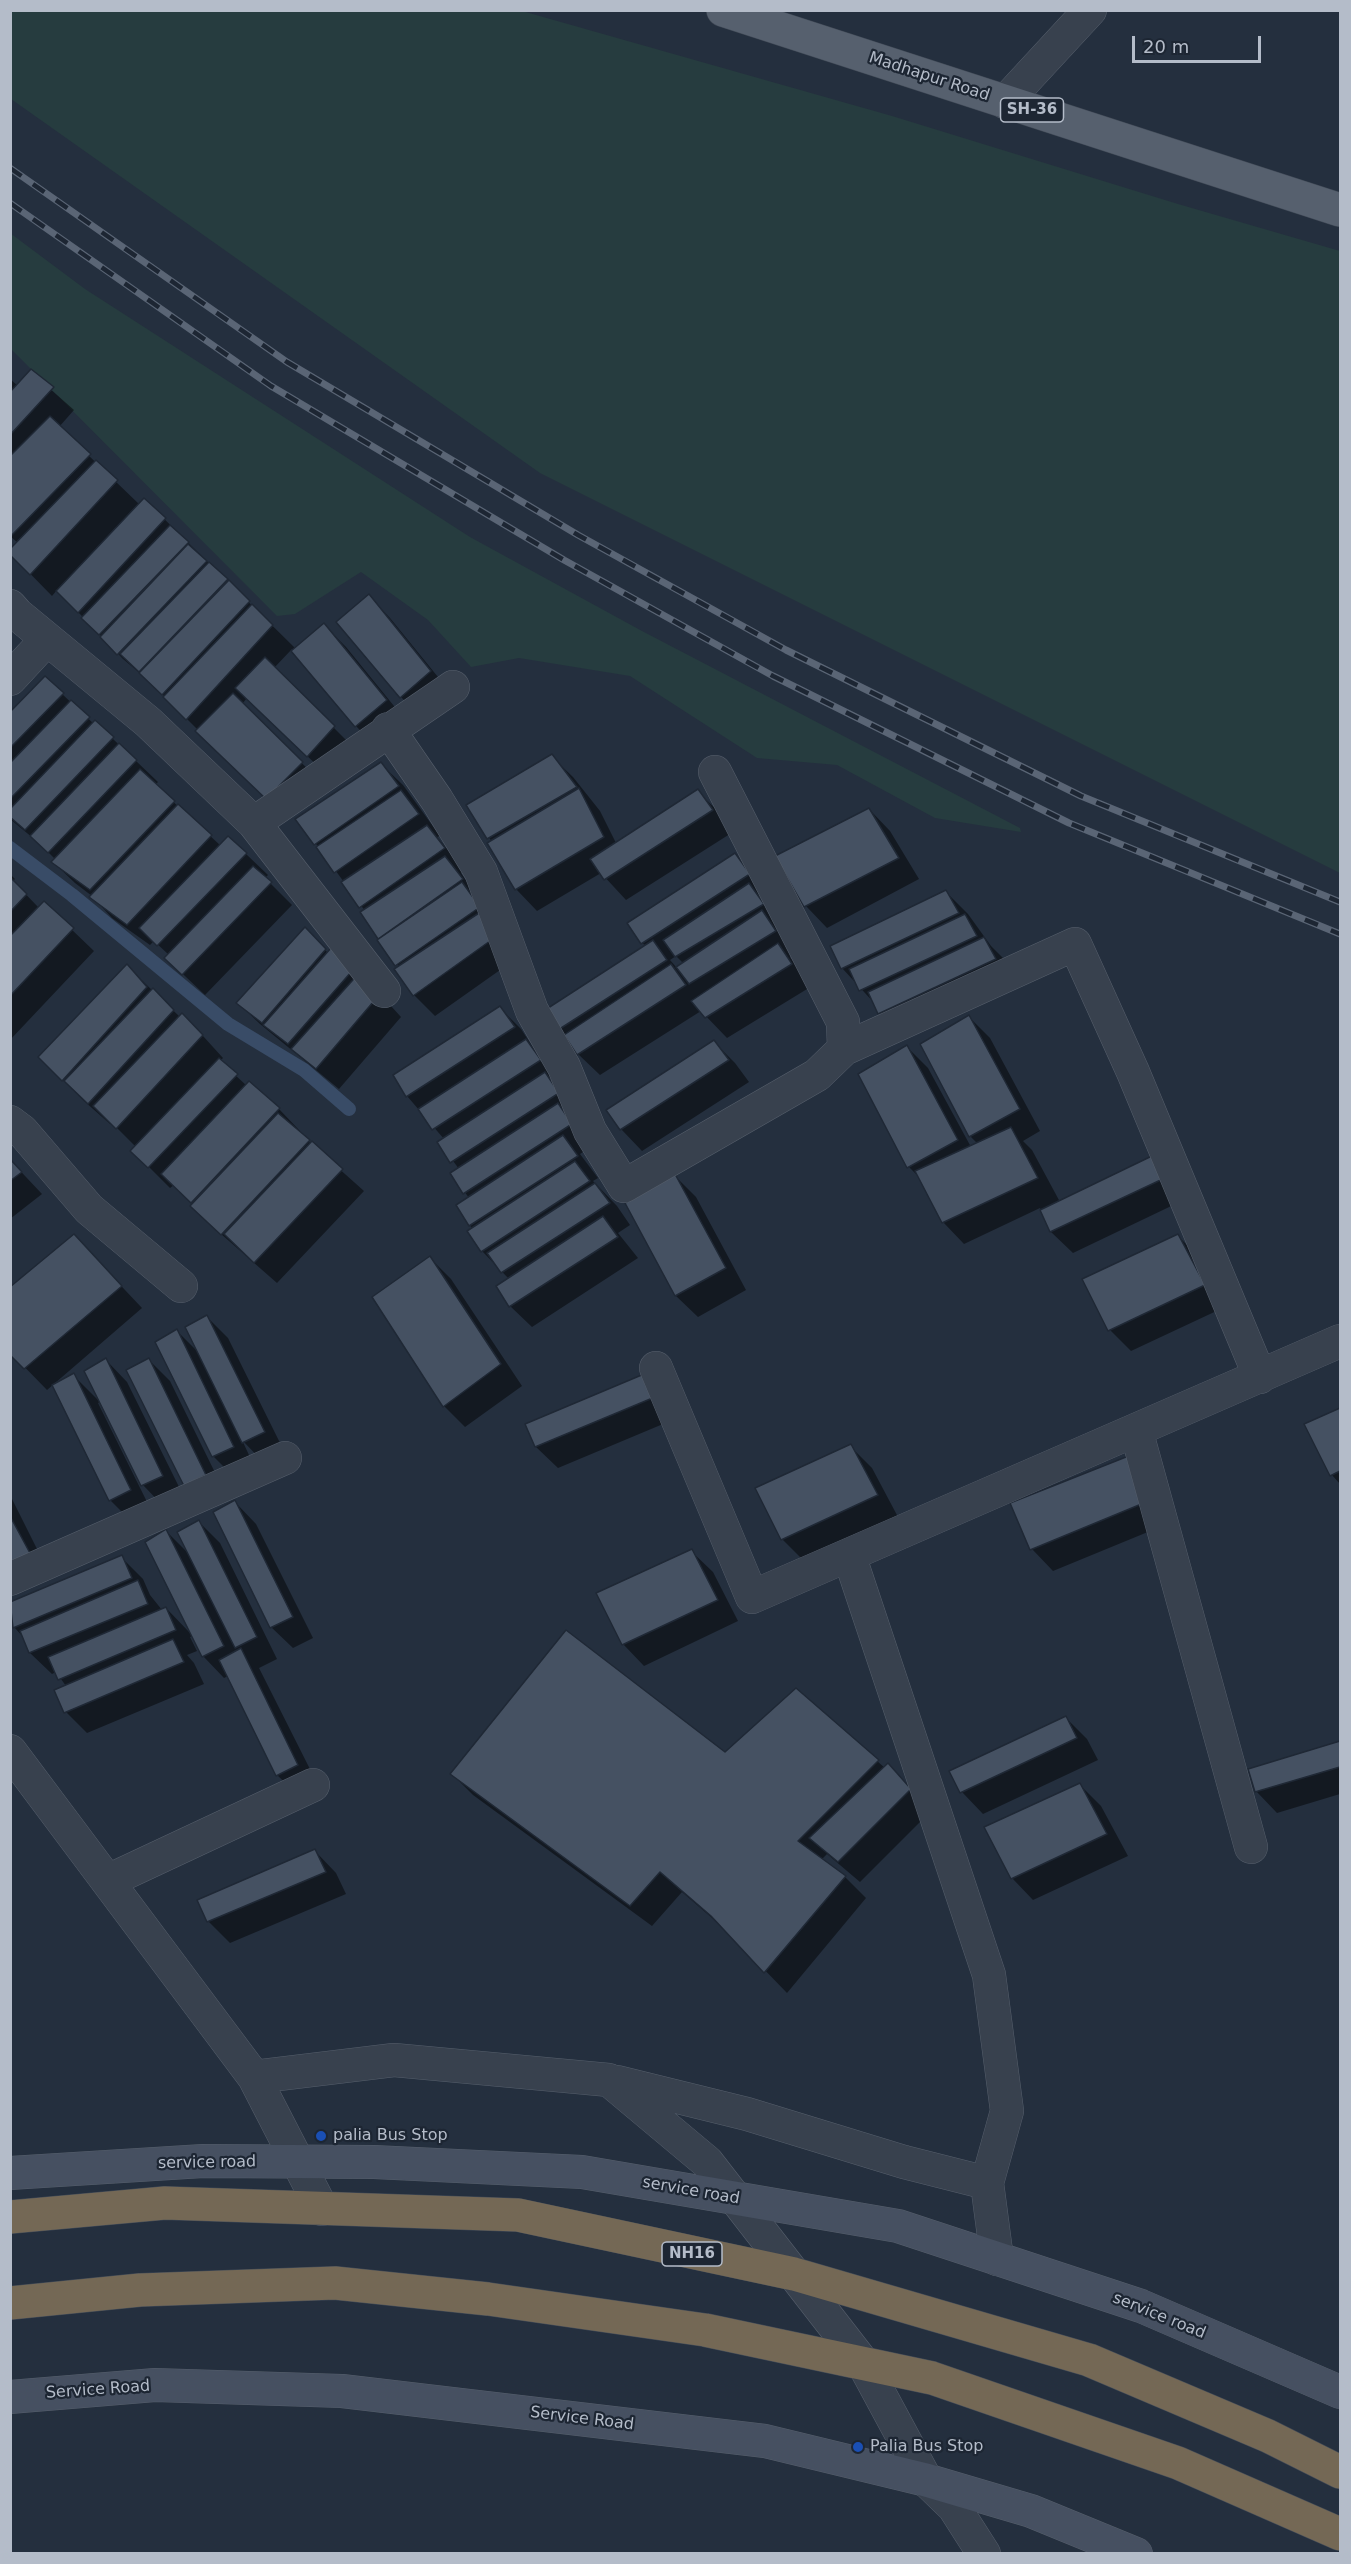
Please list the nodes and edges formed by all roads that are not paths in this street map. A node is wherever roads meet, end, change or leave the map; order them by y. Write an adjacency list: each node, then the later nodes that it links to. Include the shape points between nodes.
1 (723, 10): 3 (main road, Madhapur Road / SH-36)
2 (1090, 10): 3 (street)
3 (1005, 102): 4 (main road, Madhapur Road / SH-36)
4 (1341, 210)
5 (10, 606): 6 (street)
6 (47, 639): 7 (street); 11 (street, via 148,722)
7 (10, 679)
8 (453, 687): 9 (street)
9 (388, 729): 11 (street); 13 (street, via 481,872 532,1011 564,1067 590,1131 624,1186 817,1076)
10 (715, 772): 13 (street, via 843,1022)
11 (254, 823): 12 (street)
12 (384, 991)
13 (844, 1049): 18 (street, via 1075,944 1133,1072)
14 (10, 1122): 15 (street, via 90,1209)
15 (181, 1286)
16 (1341, 1341): 18 (street)
17 (656, 1368): 21 (street, via 752,1598)
18 (1260, 1377): 19 (street)
19 (1136, 1431): 21 (street); 25 (street)
20 (285, 1458): 22 (street)
21 (849, 1556): 31 (street, via 989,1975 1007,2111)
22 (10, 1579)
23 (10, 1751): 26 (street)
24 (313, 1785): 26 (street)
25 (1251, 1847)
26 (108, 1881): 27 (street)
27 (254, 2077): 28 (street, via 394,2060); 29 (street)
28 (609, 2080): 31 (street, via 747,2114); 32 (street, via 707,2162)
29 (297, 2162): 30 (street, service road, via 203,2161); 32 (street, service road, via 582,2172); 33 (street)
30 (10, 2173)
31 (987, 2183): 35 (street)
32 (735, 2198): 35 (street, service road, via 898,2226); 36 (street)
33 (321, 2209): 34 (highway, NH16, via 165,2203); 36 (highway, NH16, via 518,2215)
34 (10, 2217)
35 (997, 2259): 39 (street, service road, via 1141,2306)
36 (794, 2274): 38 (street); 41 (highway, NH16, via 1089,2360 1268,2436)
37 (10, 2303): 38 (highway, via 140,2290 334,2283 488,2299 705,2330)
38 (863, 2363): 42 (street); 43 (highway, via 932,2378 1178,2463)
39 (1341, 2392)
40 (10, 2397): 42 (street, Service Road, via 155,2385 342,2391 765,2441)
41 (1341, 2472)
42 (926, 2480): 44 (street, via 954,2507); 45 (street, Service Road, via 1031,2511)
43 (1341, 2534)
44 (984, 2553)
45 (1136, 2553)

